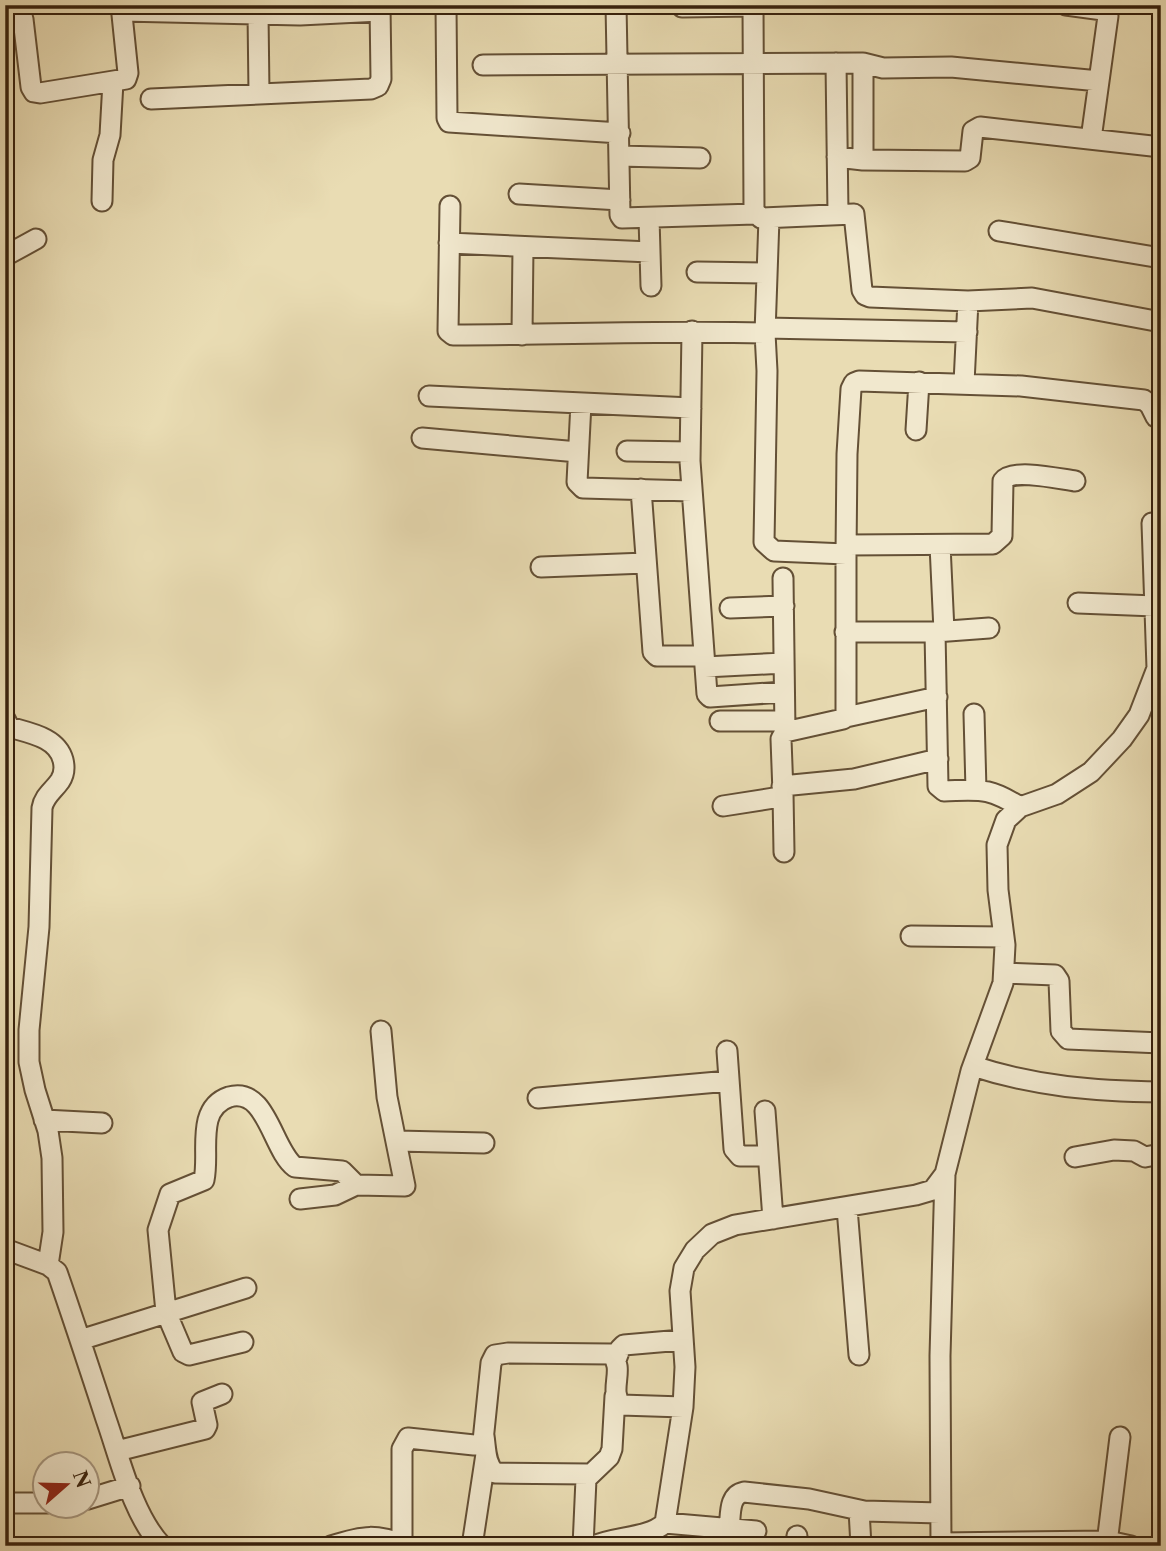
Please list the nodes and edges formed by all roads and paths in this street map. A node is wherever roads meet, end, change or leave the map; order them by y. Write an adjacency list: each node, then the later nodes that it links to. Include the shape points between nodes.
1 (446, 5): 19 (street, via 449,122)
2 (616, 5): 13 (street)
3 (1066, 5): 15 (street, via 1104,9 1107,14)
4 (753, 6): 5 (street); 10 (street)
5 (682, 7)
6 (122, 8): 9 (street); 16 (street, via 127,76)
7 (380, 8): 9 (street, via 300,15); 17 (street, via 378,86)
8 (5, 10): 16 (street, via 15,10 23,19 34,92)
9 (258, 13): 17 (street)
10 (753, 63): 11 (street); 13 (street); 31 (street)
11 (836, 63): 12 (street); 23 (street)
12 (863, 63): 15 (street); 25 (street)
13 (618, 64): 14 (street); 19 (street)
14 (483, 65)
15 (1099, 81): 20 (street)
16 (113, 82): 28 (street)
17 (259, 93): 18 (street)
18 (152, 99)
19 (620, 133): 22 (street)
20 (1091, 139): 21 (street); 25 (street, via 980,127 974,131 970,158 965,162)
21 (1161, 147)
22 (619, 156): 24 (street); 27 (street)
23 (837, 157): 25 (street); 30 (street)
24 (700, 158)
25 (863, 160)
26 (519, 194): 27 (street)
27 (620, 200): 32 (street, via 622,218)
28 (102, 201)
29 (450, 206): 35 (street)
30 (838, 214): 31 (street); 43 (street, via 850,213 856,218 865,295)
31 (762, 216): 32 (street); 41 (street)
32 (649, 218): 37 (street)
33 (999, 231): 39 (street)
34 (36, 239): 38 (street)
35 (449, 243): 36 (street); 48 (street, via 450,334)
36 (523, 247): 37 (street); 48 (street)
37 (650, 252): 42 (street)
38 (5, 256)
39 (1161, 258)
40 (697, 272): 41 (street)
41 (767, 273): 45 (street)
42 (650, 286)
43 (968, 301): 44 (street, via 1041,299); 47 (street)
44 (1160, 318)
45 (765, 330): 46 (street); 47 (street); 65 (street, via 764,542 774,551)
46 (692, 331): 48 (street); 53 (street)
47 (967, 332): 50 (street)
48 (522, 335)
49 (919, 382): 50 (street); 55 (street); 65 (street, via 854,383 847,454)
50 (964, 383): 54 (street, via 1144,401)
51 (429, 396): 52 (street)
52 (580, 403): 53 (street); 58 (street)
53 (691, 408): 59 (street)
54 (1161, 419)
55 (916, 430)
56 (422, 438): 58 (street)
57 (627, 451): 59 (street)
58 (578, 452): 61 (street, via 579,486)
59 (690, 452): 62 (street)
60 (1075, 481): 64 (street, via 1005,477 998,541)
61 (641, 489): 62 (street); 66 (street)
62 (692, 491): 76 (street)
63 (1153, 523): 71 (street)
64 (940, 545): 65 (street); 74 (street)
65 (846, 550): 75 (street)
66 (646, 563): 67 (street); 76 (street, via 655,655)
67 (541, 567)
68 (783, 578): 70 (street)
69 (1078, 603): 71 (street)
70 (783, 606): 72 (street); 77 (street)
71 (1155, 607): 78 (street)
72 (730, 608)
73 (989, 628): 74 (street)
74 (940, 631): 75 (street); 80 (street)
75 (845, 632): 82 (street)
76 (705, 661): 77 (street); 79 (street, via 710,697)
77 (784, 663): 79 (street)
78 (1159, 663): 90 (street, via 1139,715 1091,772 1057,794)
79 (784, 692): 85 (street)
80 (937, 697): 82 (street); 86 (street)
81 (974, 715): 88 (street)
82 (846, 717): 85 (street)
83 (5, 719): 103 (street, via 9,727 55,745 63,761 62,778 41,808 39,927 29,1030 29,1062)
84 (720, 721): 85 (street)
85 (785, 726): 87 (street, via 781,739)
86 (938, 759): 87 (street); 88 (street, via 941,790)
87 (783, 790): 89 (street, via 775,799); 91 (street)
88 (976, 790): 90 (street, via 998,793)
89 (723, 806)
90 (1020, 807): 93 (street, via 1006,820 998,845)
91 (784, 852)
92 (912, 936): 93 (street)
93 (1004, 937): 94 (street)
94 (1003, 973): 96 (street, via 1055,975 1061,1031 1068,1039); 98 (street)
95 (381, 1031): 105 (street, via 387,1097)
96 (1161, 1043)
97 (727, 1051): 99 (street)
98 (973, 1066): 100 (street, via 1077,1089); 110 (street)
99 (729, 1081): 101 (street); 108 (street, via 734,1149 740,1157)
100 (1161, 1093)
101 (538, 1098)
102 (765, 1111): 108 (street)
103 (44, 1120): 104 (street); 116 (street, via 51,1142 53,1189)
104 (102, 1123)
105 (397, 1141): 106 (street); 111 (street, via 405,1186)
106 (484, 1143)
107 (1161, 1154): 109 (street, via 1145,1157 1114,1150)
108 (768, 1156): 114 (street)
109 (1075, 1157)
110 (945, 1174): 113 (street, via 933,1190); 136 (street)
111 (356, 1185): 112 (street, via 335,1195); 118 (street, via 342,1171 295,1167 254,1102 238,1096 221,1101 207,1123 204,1180 170,1194 159,1225)
112 (300, 1199)
113 (847, 1208): 114 (street); 122 (street)
114 (773, 1219): 120 (street, via 712,1234 695,1250 684,1268 680,1292)
115 (5, 1249): 116 (street)
116 (48, 1265): 119 (street, via 57,1272)
117 (246, 1288): 118 (street)
118 (161, 1313): 119 (street); 121 (street, via 185,1355)
119 (89, 1336): 129 (street)
120 (682, 1340): 123 (street, via 624,1345); 126 (street)
121 (243, 1342)
122 (859, 1355)
123 (616, 1360): 125 (street); 128 (street, via 606,1353 495,1355)
124 (222, 1394): 129 (street, via 202,1402 205,1429)
125 (615, 1396): 126 (street, via 621,1405); 130 (street, via 612,1449 605,1463)
126 (683, 1406): 137 (street)
127 (1120, 1437): 140 (street)
128 (485, 1445): 130 (street, via 495,1473); 141 (street, via 408,1437 402,1449); 145 (street)
129 (117, 1451): 131 (street)
130 (590, 1474): 146 (street, via 584,1492)
131 (130, 1486): 132 (street); 143 (street, via 142,1517)
132 (102, 1495)
133 (5, 1503): 134 (street)
134 (32, 1503)
135 (859, 1510): 136 (street); 138 (street, via 744,1492 733,1498); 148 (street)
136 (940, 1513): 142 (street)
137 (665, 1523): 138 (street); 147 (street, via 654,1531)
138 (729, 1529): 139 (street)
139 (756, 1531)
140 (1108, 1541): 142 (street); 149 (street)
141 (395, 1543): 144 (street, via 368,1536)
142 (941, 1544)
143 (162, 1546)
144 (331, 1546)
145 (472, 1546)
146 (583, 1546)
147 (594, 1546)
148 (861, 1546)
149 (1131, 1546)

